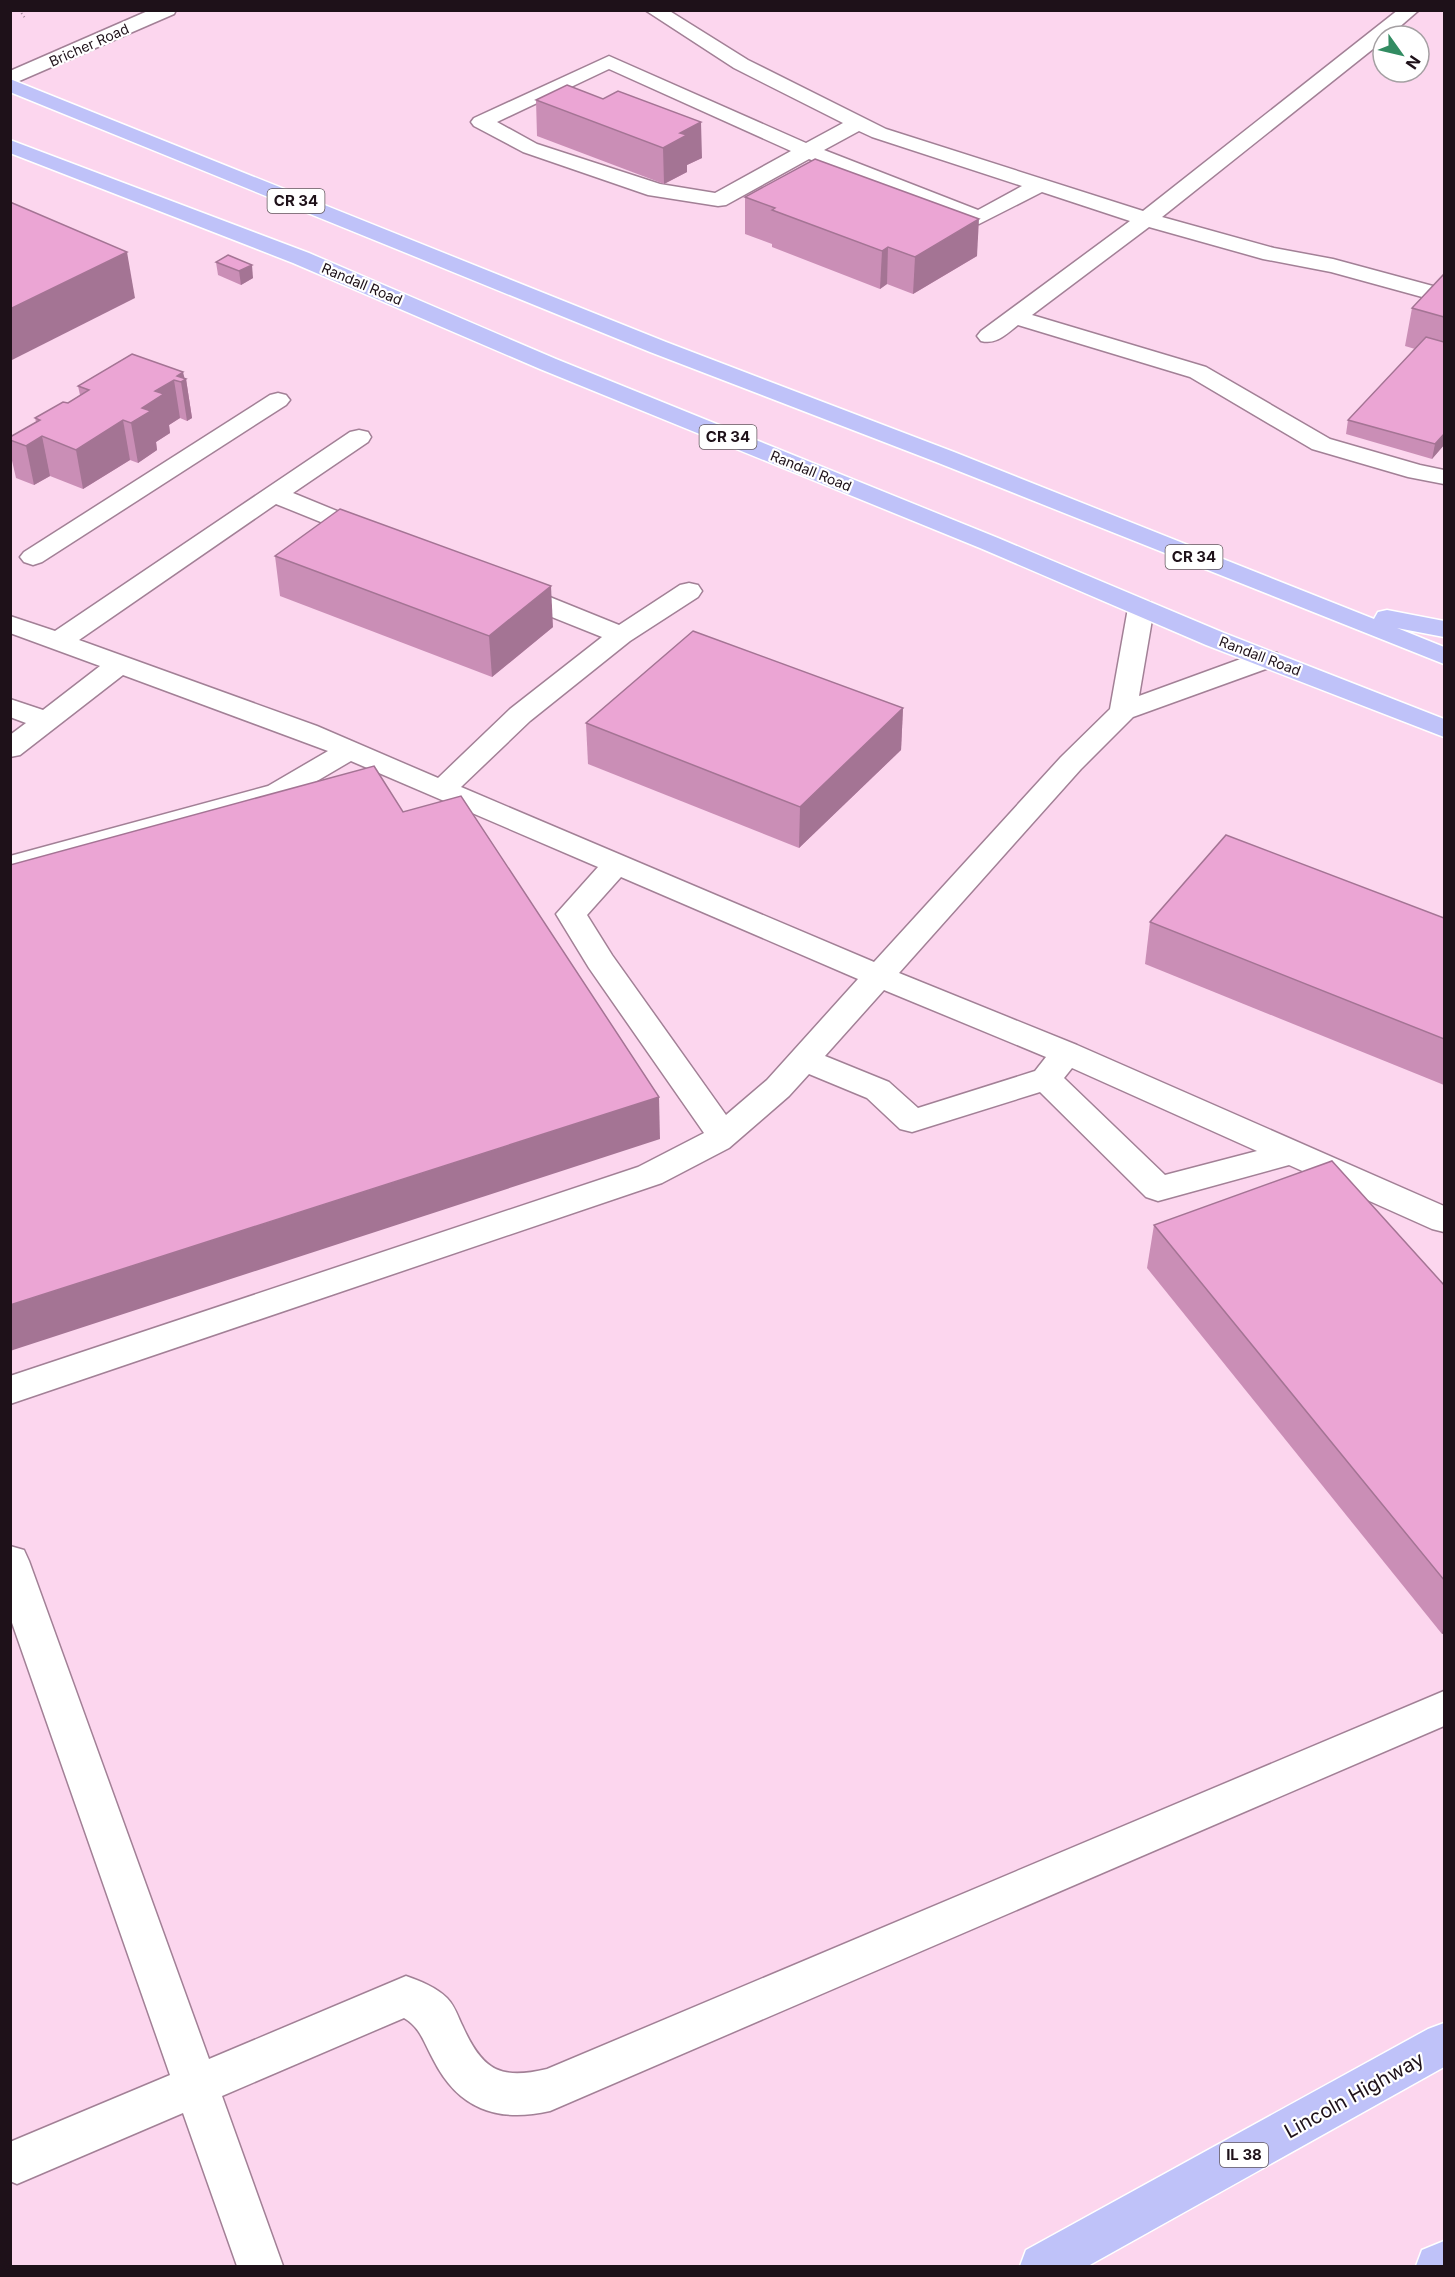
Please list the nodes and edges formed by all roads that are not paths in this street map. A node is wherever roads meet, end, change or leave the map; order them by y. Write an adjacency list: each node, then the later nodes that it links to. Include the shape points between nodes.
1 (167, 10): 5 (street, Bricher Road)
2 (654, 10): 7 (street, via 741,64)
3 (1410, 10): 11 (street)
4 (108, 16): 5 (street, Bricher Road)
5 (10, 78)
6 (10, 85): 23 (main road, CR 34, via 647,343)
7 (858, 123): 9 (street); 10 (street)
8 (10, 146): 24 (main road, Randall Road / CR 34, via 301,258)
9 (805, 150): 9 (street, via 609,62 481,122 530,148 656,190 718,200); 10 (street, via 979,218)
10 (1038, 186): 11 (street)
11 (1146, 219): 12 (street); 13 (street)
12 (1444, 296)
13 (1016, 317): 14 (street); 17 (street, via 1197,372 1321,444)
14 (989, 336)
15 (278, 400): 20 (street)
16 (359, 437): 18 (street)
17 (1444, 477)
18 (275, 495): 19 (street); 28 (street)
19 (394, 543)
20 (33, 557)
21 (491, 582): 27 (street)
22 (689, 591): 27 (street)
23 (1312, 604): 26 (main road); 29 (main road, CR 34)
24 (1141, 608): 30 (main road, Randall Road / CR 34); 33 (street)
25 (10, 624): 28 (street)
26 (1444, 629)
27 (621, 635): 38 (street, via 520,715)
28 (59, 641): 31 (street)
29 (1444, 656)
30 (1267, 659): 33 (street); 35 (main road, Randall Road / CR 34)
31 (120, 664): 34 (street); 37 (street)
32 (10, 707): 34 (street)
33 (1123, 711): 41 (street)
34 (47, 721): 36 (street)
35 (1444, 729)
36 (10, 749)
37 (350, 750): 38 (street); 39 (street, via 278,792)
38 (442, 790): 40 (street)
39 (10, 864)
40 (617, 864): 41 (street); 45 (street, via 571,914)
41 (878, 976): 42 (street); 43 (street)
42 (1066, 1053): 44 (street); 46 (street)
43 (804, 1060): 44 (street, via 878,1090 912,1121); 45 (street)
44 (1046, 1079): 46 (street, via 1158,1189)
45 (723, 1135): 48 (street, via 650,1175)
46 (1291, 1153): 47 (street)
47 (1442, 1221)
48 (10, 1390)
49 (10, 1561): 52 (street)
50 (1444, 1708): 52 (street, via 550,2090 526,2097 508,2096 474,2081 452,2051 432,2011 406,1996)
51 (1444, 2044): 56 (main road, Lincoln Highway / IL 38)
52 (197, 2084): 53 (street); 55 (street)
53 (17, 2162)
54 (1444, 2264): 57 (main road)
55 (260, 2266)
56 (1042, 2266)
57 (1439, 2266)

